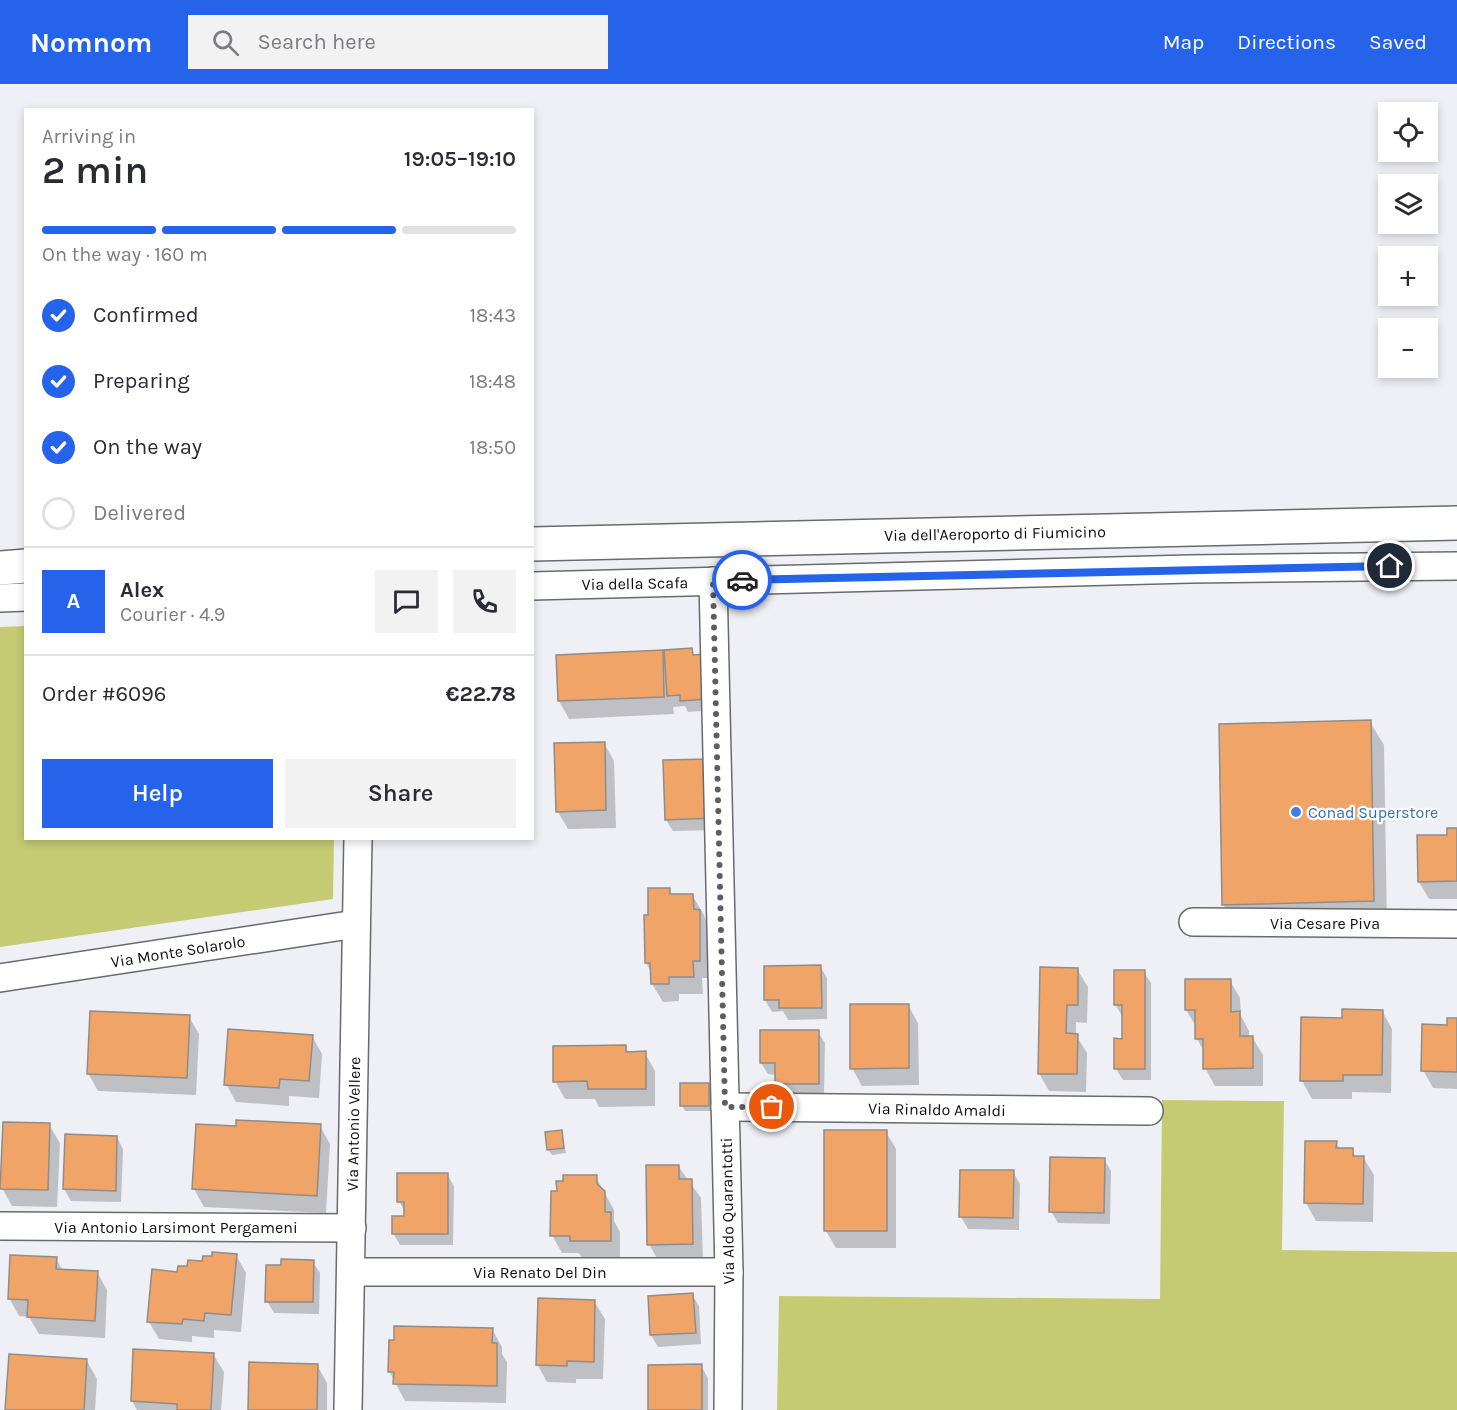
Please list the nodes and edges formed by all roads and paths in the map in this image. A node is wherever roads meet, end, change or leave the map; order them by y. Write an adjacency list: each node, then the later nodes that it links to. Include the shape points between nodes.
1 (1457, 523): 2 (main road, Via dell'Aeroporto di Fiumicino)
2 (534, 544)
3 (0, 547): 4 (main road)
4 (24, 548)
5 (24, 566): 7 (main road)
6 (1457, 566): 8 (street, Via della Scafa)
7 (0, 568)
8 (713, 581): 9 (street, Via della Scafa); 17 (street, Via Aldo Quarantotti)
9 (534, 585)
10 (24, 597): 11 (street)
11 (0, 598)
12 (358, 840): 14 (street, Via Antonio Vellere)
13 (1193, 922): 15 (street, Via Cesare Piva)
14 (356, 924): 16 (street, Via Monte Solarolo); 20 (street, Via Antonio Vellere)
15 (1457, 924)
16 (0, 978)
17 (725, 1107): 18 (street, Via Rinaldo Amaldi); 22 (street, Via Aldo Quarantotti)
18 (1149, 1111)
19 (0, 1226): 20 (street, Via Antonio Larsimont Pergameni)
20 (352, 1228): 21 (street, Via Antonio Vellere)
21 (351, 1272): 22 (street, Via Renato Del Din); 23 (street, Via Antonio Vellere)
22 (729, 1272): 24 (street, Via Aldo Quarantotti)
23 (348, 1410)
24 (729, 1410)

